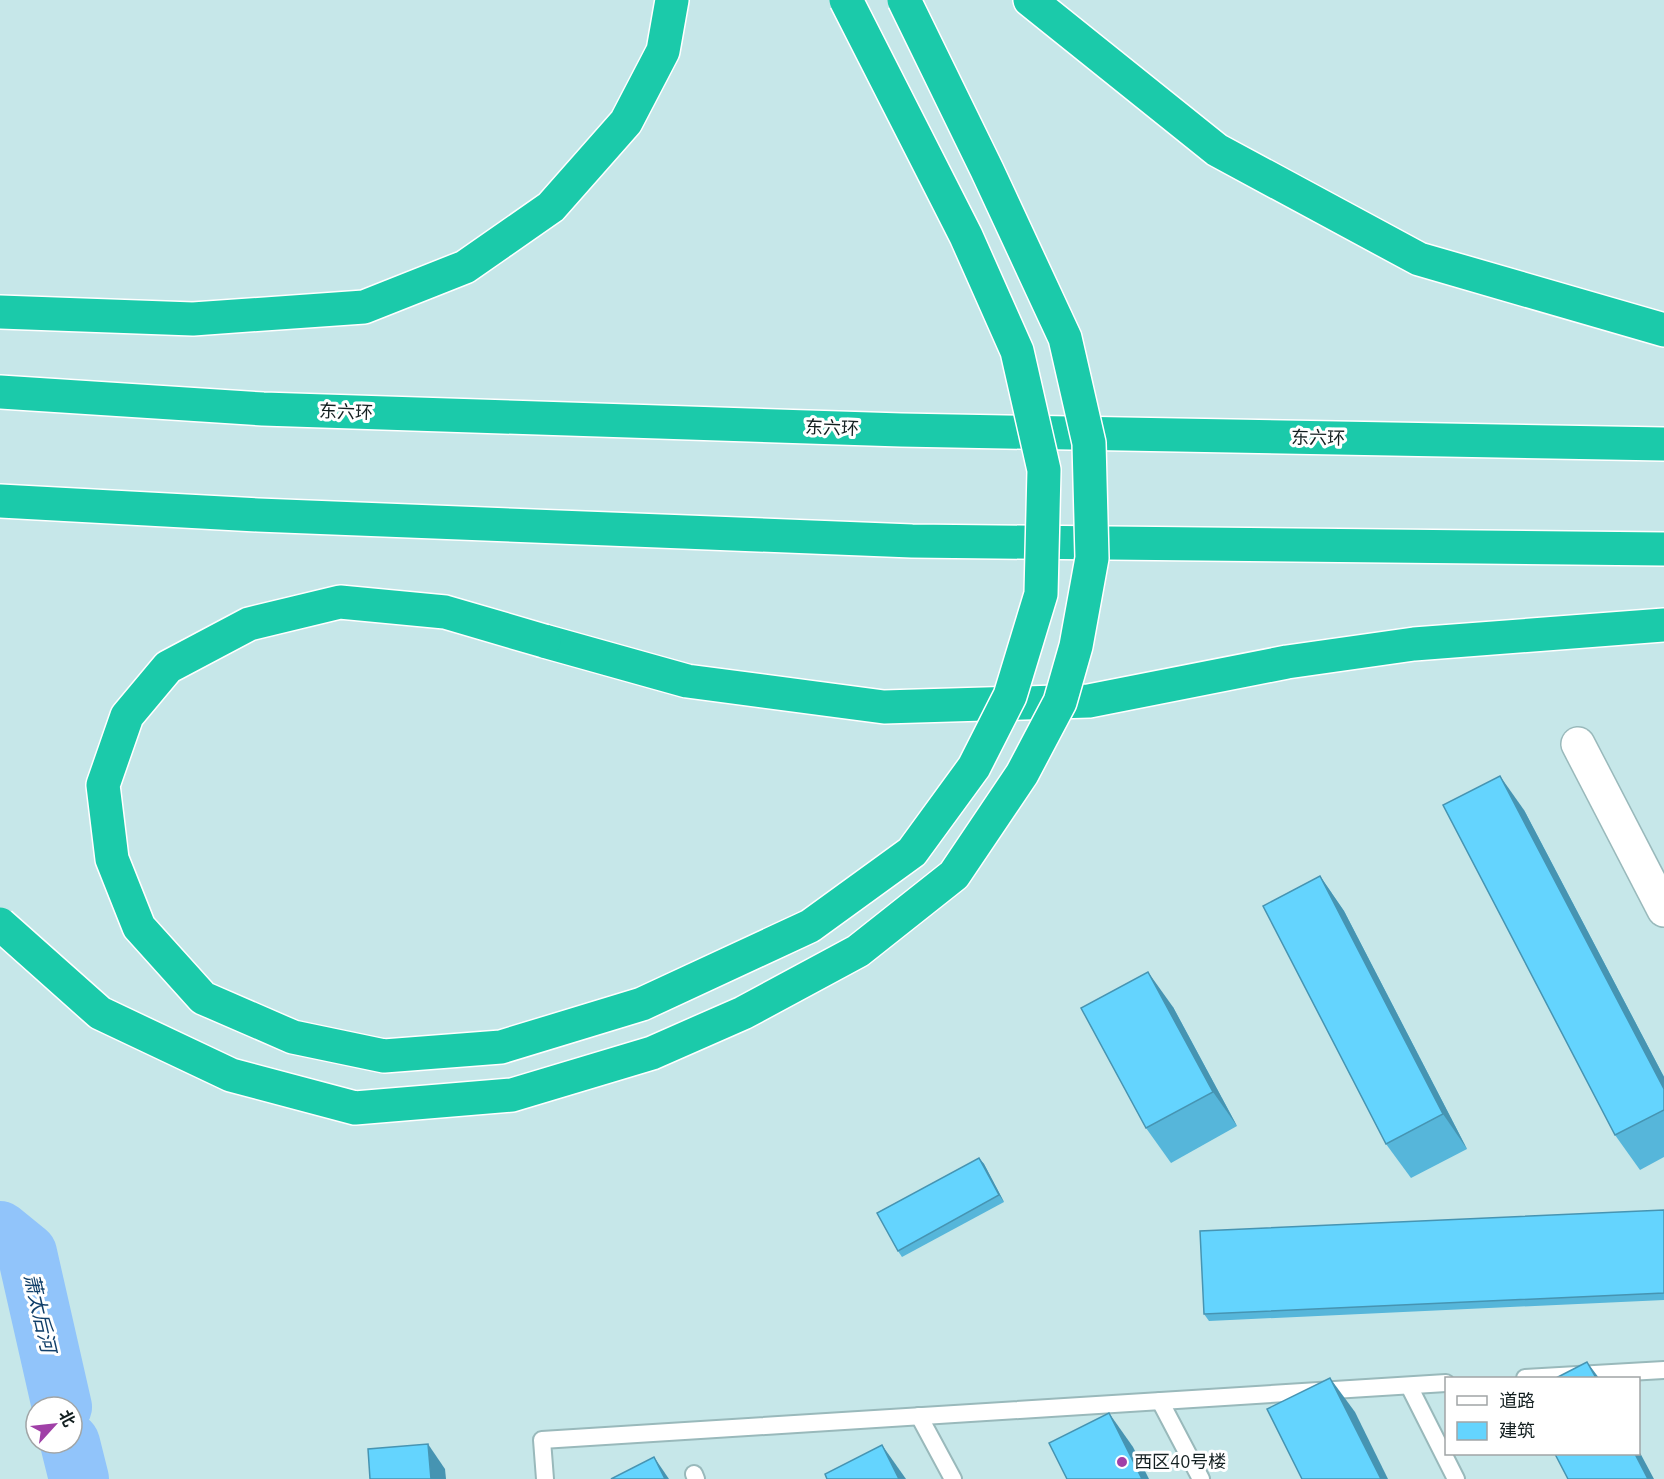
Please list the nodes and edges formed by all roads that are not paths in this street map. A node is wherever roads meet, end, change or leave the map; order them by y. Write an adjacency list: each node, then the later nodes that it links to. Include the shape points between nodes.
1 (672, 0): 5 (highway, via 663,51 626,122 551,207 465,267 364,307 193,319)
2 (846, 0): 11 (highway, bridge, via 966,236 1017,351 1044,470 1041,594 1011,696 974,767 912,852 810,926 642,1004 501,1047 384,1056 293,1037 203,998 140,927 112,860 103,785 127,716 168,668 249,624 339,602 445,612 687,681 884,707 1089,701 1287,662 1414,644)
3 (904, 0): 14 (highway, bridge, via 1065,338 1089,442 1092,558 1076,646 1060,702 1022,774 954,875 858,951 743,1013 652,1053 512,1095 356,1108 231,1075 100,1013)
4 (1030, 0): 6 (highway, via 1217,150 1419,259)
5 (0, 312)
6 (1664, 330)
7 (0, 392): 8 (highway, 东六环, via 263,409 889,430)
8 (1664, 444)
9 (0, 501): 10 (highway, via 270,516 912,541)
10 (1664, 549)
11 (1664, 625)
12 (1578, 744): 13 (street)
13 (1664, 910)
14 (0, 924)
15 (1664, 1370): 16 (lane)
16 (1542, 1377)
17 (1445, 1383): 18 (lane)
18 (1409, 1386): 19 (lane); 24 (lane)
19 (1160, 1401): 20 (lane); 23 (lane)
20 (919, 1416): 21 (lane, via 542,1440); 22 (lane)
21 (545, 1479)
22 (952, 1479)
23 (1201, 1479)
24 (1456, 1479)

